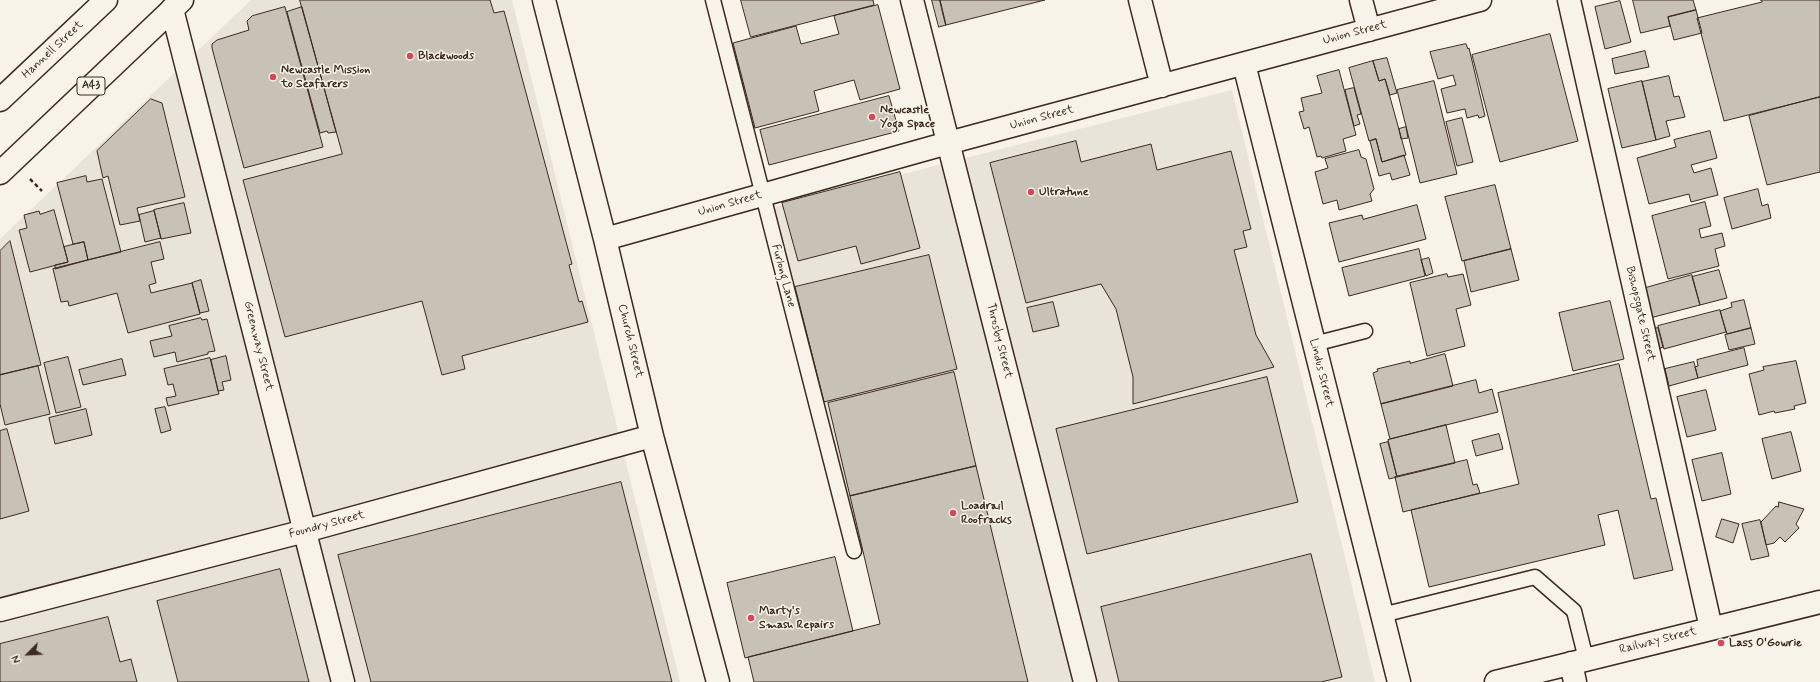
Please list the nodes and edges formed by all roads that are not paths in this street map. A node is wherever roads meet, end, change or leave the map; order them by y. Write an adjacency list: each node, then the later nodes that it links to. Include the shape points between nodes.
1 (106, 0): 13 (main road, Hannell Street)
2 (544, 0): 17 (main road, Church Street)
3 (713, 0): 16 (lane, Furlong Lane)
4 (912, 0): 14 (main road, Throsby Street)
5 (1140, 0): 12 (main road)
6 (1361, 0): 10 (main road)
7 (1480, 0): 10 (main road, Union Street)
8 (1569, 0): 26 (main road, Bishopsgate Street)
9 (177, 5): 15 (main road, A43); 21 (main road, Greenway Street)
10 (1369, 30): 11 (main road, Union Street)
11 (1244, 64): 12 (main road, Union Street); 19 (main road, Lindus Street)
12 (1162, 86): 14 (main road, Union Street)
13 (0, 100)
14 (948, 143): 16 (main road, Union Street); 30 (main road, Throsby Street)
15 (0, 173)
16 (762, 194): 17 (main road, Union Street); 22 (lane, Furlong Lane)
17 (605, 239): 20 (main road, Church Street)
18 (1365, 331): 19 (lane)
19 (1314, 344): 25 (main road, Lindus Street)
20 (652, 436): 21 (main road, Foundry Street); 29 (main road, Church Street)
21 (305, 531): 24 (main road, Foundry Street); 28 (main road, Greenway Street)
22 (854, 551)
23 (1820, 602): 26 (main road, Railway Street)
24 (0, 610)
25 (1382, 615): 27 (lane, via 1535,577 1574,611); 31 (main road, Lindus Street)
26 (1711, 628): 27 (main road, Railway Street)
27 (1577, 668): 32 (main road, Railway Street)
28 (343, 682)
29 (718, 682)
30 (1085, 682)
31 (1399, 682)
32 (1496, 682)

